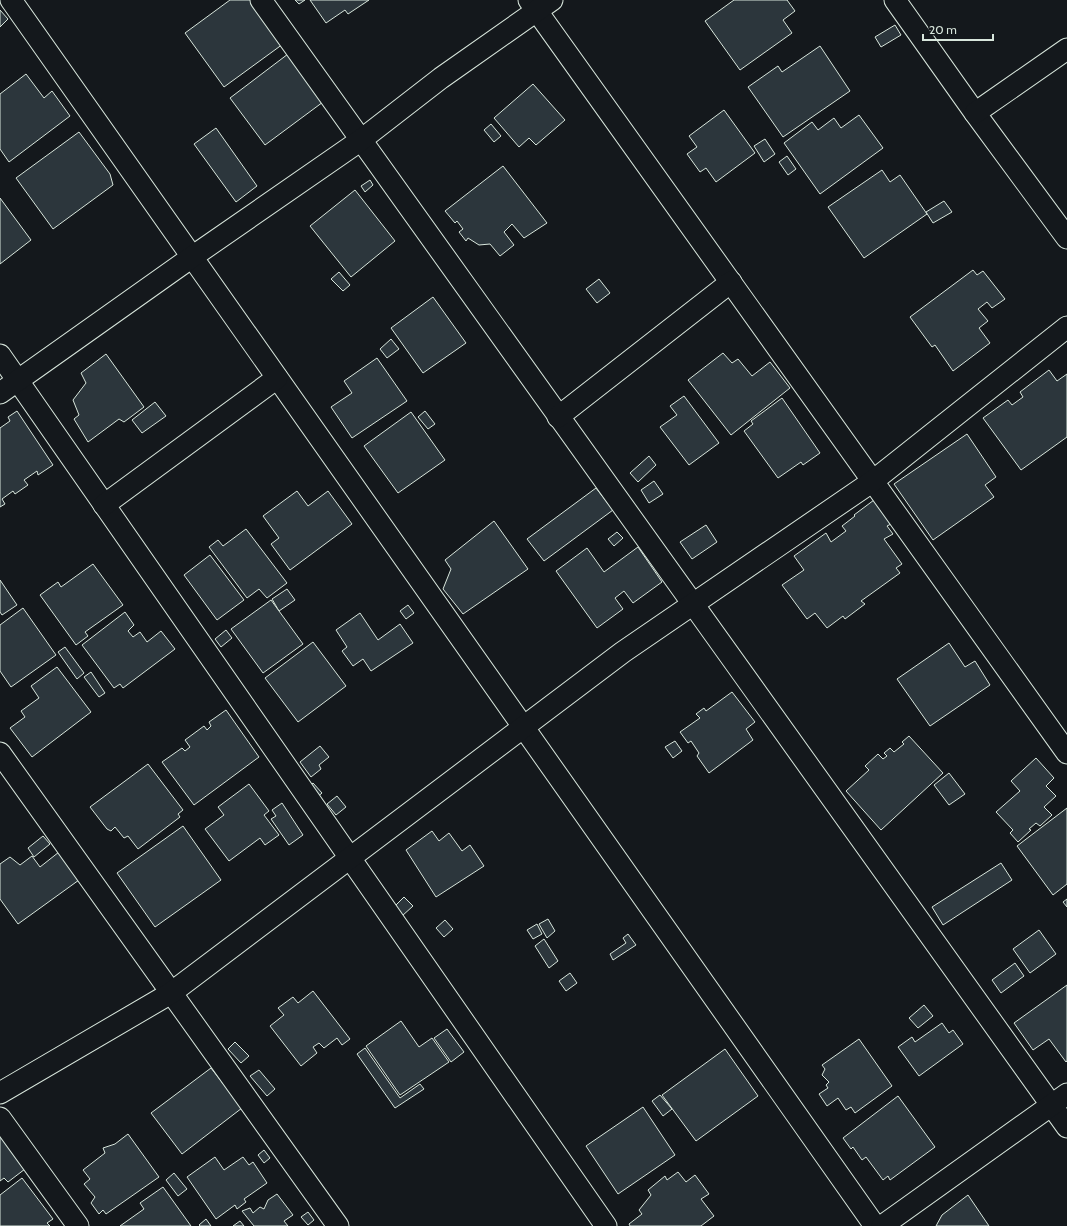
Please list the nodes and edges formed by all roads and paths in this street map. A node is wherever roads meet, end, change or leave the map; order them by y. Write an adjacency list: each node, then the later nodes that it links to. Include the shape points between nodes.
1 (11, 0): 9 (street)
2 (261, 0): 7 (street)
3 (895, 0): 6 (street)
4 (539, 4): 7 (street); 10 (street)
5 (1067, 49): 6 (street)
6 (975, 113): 8 (street)
7 (361, 140): 9 (street); 16 (street)
8 (1067, 238)
9 (192, 257): 13 (street); 14 (street)
10 (731, 282): 16 (street); 17 (street)
11 (1067, 328): 17 (street)
12 (0, 355): 14 (street)
13 (277, 378): 18 (street); 20 (street)
14 (18, 380): 15 (street); 18 (street)
15 (0, 393)
16 (558, 417): 19 (street)
17 (873, 481): 19 (street); 22 (street)
18 (104, 505): 23 (street)
19 (693, 604): 20 (street, via 623,652); 26 (street)
20 (523, 727): 23 (street); 32 (street)
21 (0, 753): 24 (street)
22 (1067, 753)
23 (350, 858): 24 (street); 31 (street)
24 (171, 993): 25 (street); 30 (street)
25 (0, 1093)
26 (1059, 1100): 28 (street); 33 (street)
27 (0, 1118): 29 (street)
28 (1067, 1127)
29 (78, 1226)
30 (338, 1226)
31 (606, 1226)
32 (875, 1226)
33 (882, 1226)

